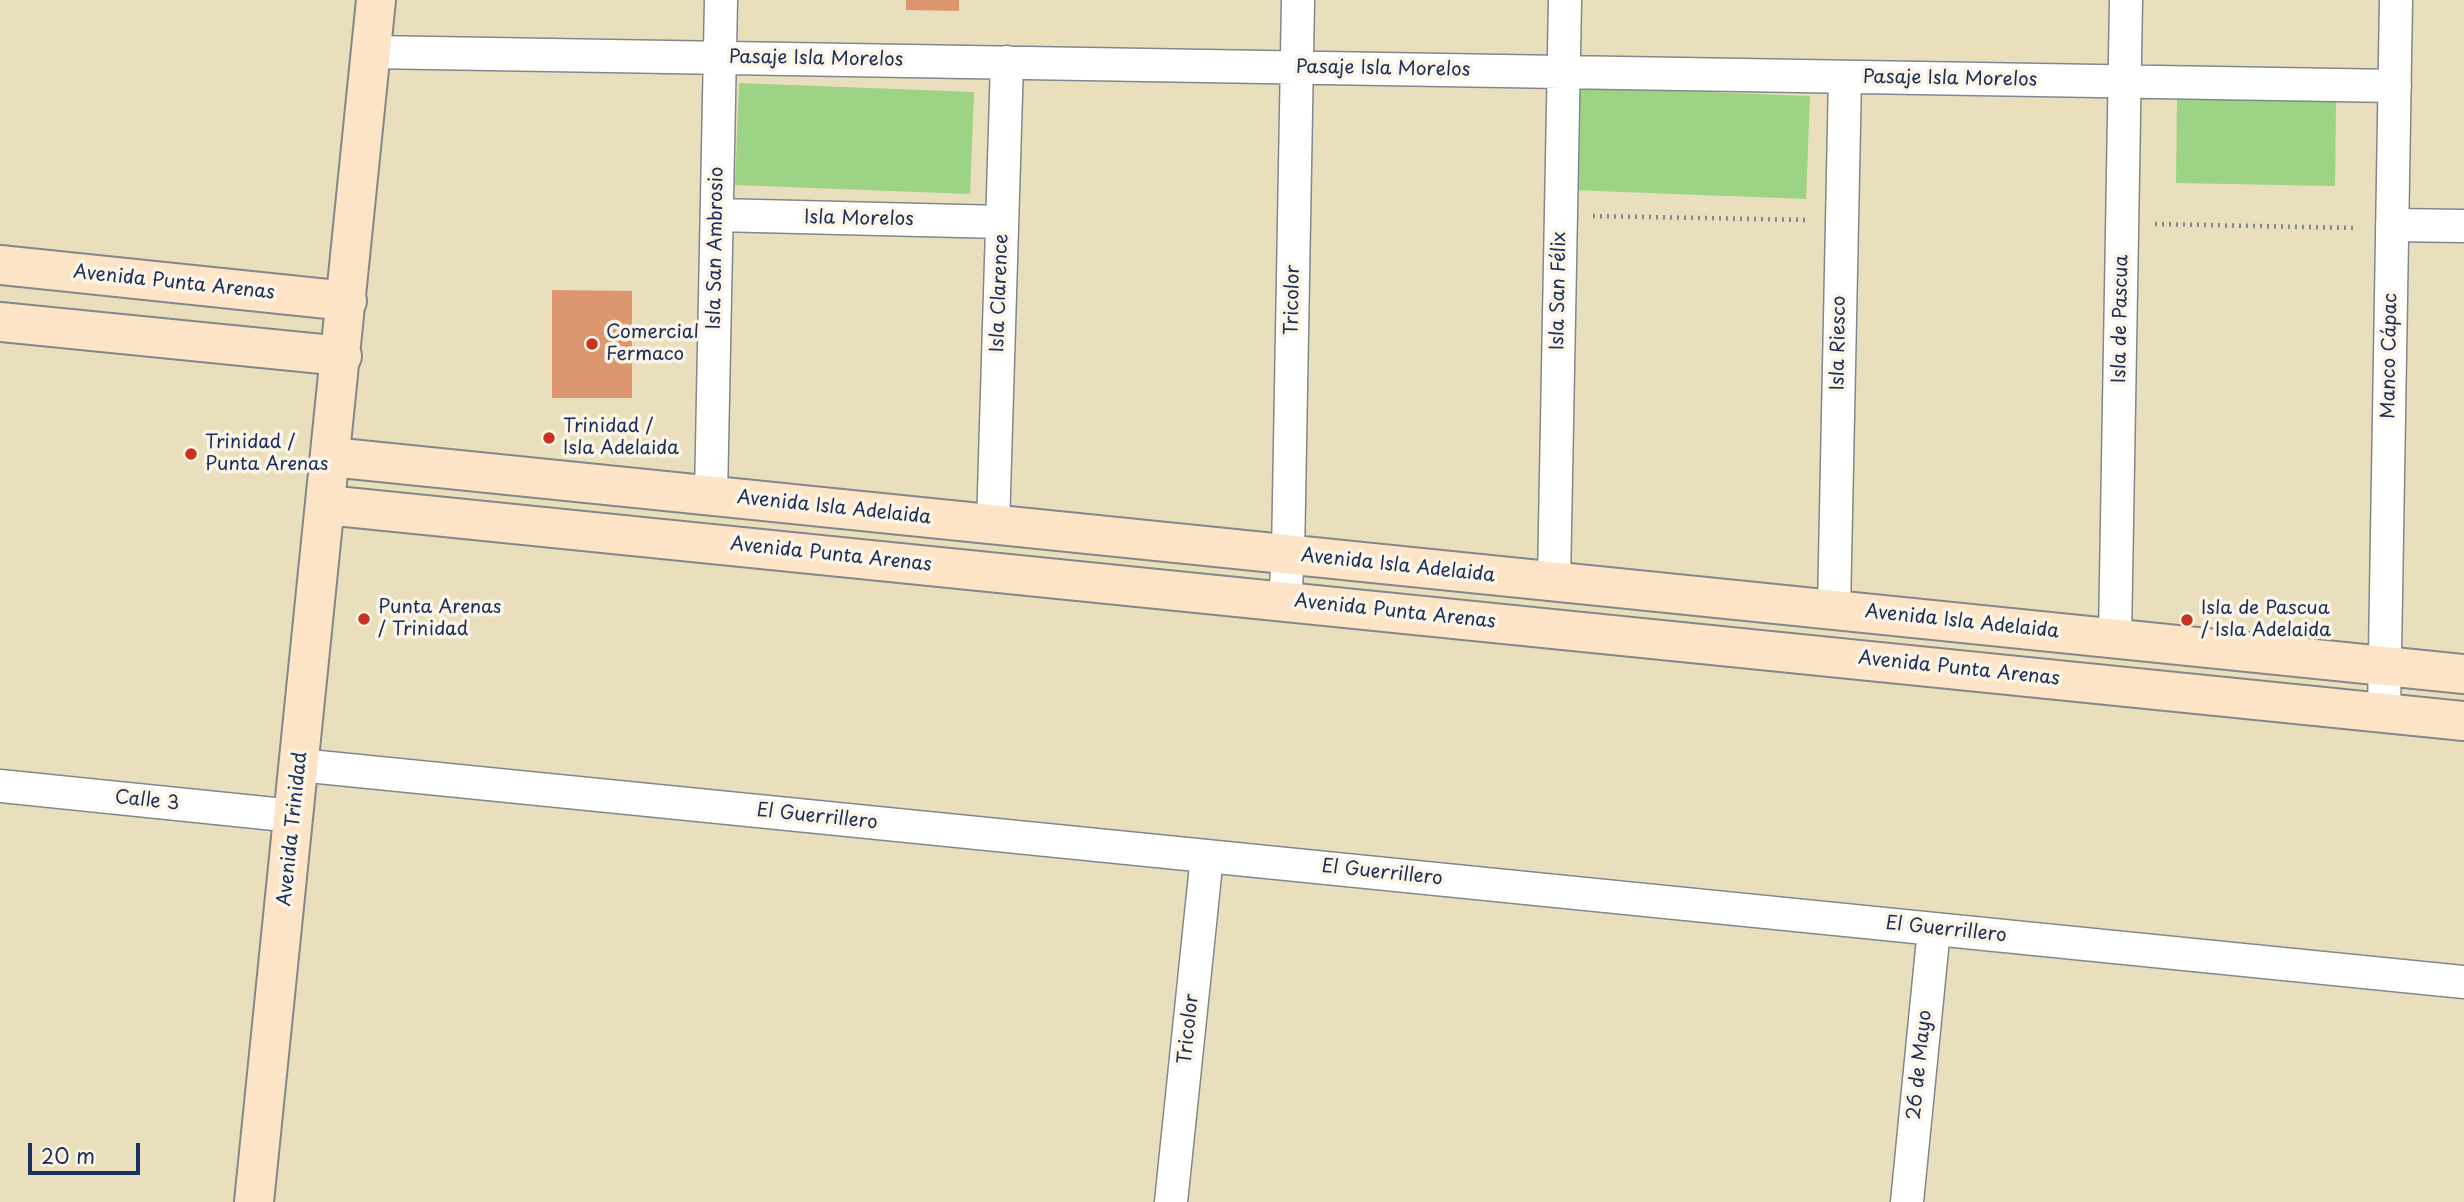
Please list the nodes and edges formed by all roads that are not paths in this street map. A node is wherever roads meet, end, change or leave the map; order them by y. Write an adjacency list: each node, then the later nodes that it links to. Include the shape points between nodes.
1 (376, 0): 7 (main road, Avenida Trinidad)
2 (721, 0): 8 (street, Isla San Ambrosio)
3 (1298, 0): 10 (street, Tricolor)
4 (1565, 0): 11 (street, Isla San Félix)
5 (2126, 0): 13 (street, Isla de Pascua)
6 (2396, 0): 14 (street, Manco Cápac)
7 (371, 52): 8 (street, Pasaje Isla Morelos); 20 (main road, Avenida Trinidad)
8 (720, 57): 9 (street, Pasaje Isla Morelos); 15 (street, Isla San Ambrosio)
9 (1007, 62): 10 (street, Pasaje Isla Morelos); 16 (street, Isla Clarence)
10 (1297, 68): 11 (street, Pasaje Isla Morelos); 27 (street, Tricolor)
11 (1564, 72): 12 (street, Pasaje Isla Morelos); 28 (street, Isla San Félix)
12 (1845, 77): 13 (street, Pasaje Isla Morelos); 30 (street, Isla Riesco)
13 (2124, 81): 14 (street, Pasaje Isla Morelos); 31 (street, Isla de Pascua)
14 (2395, 86): 17 (street, Manco Cápac)
15 (717, 215): 16 (street, Isla Morelos); 24 (street, Isla San Ambrosio)
16 (1002, 222): 26 (street, Isla Clarence)
17 (2392, 225): 18 (street); 32 (street, Manco Cápac)
18 (2464, 226)
19 (0, 265): 20 (main road, Avenida Punta Arenas)
20 (347, 301): 22 (main road, Avenida Trinidad)
21 (0, 322): 22 (main road)
22 (342, 356): 23 (main road, Avenida Trinidad)
23 (331, 457): 24 (main road, Avenida Isla Adelaida); 25 (main road, Avenida Trinidad)
24 (711, 496): 26 (main road, Avenida Isla Adelaida)
25 (326, 505): 29 (main road, Avenida Punta Arenas); 36 (main road, Avenida Trinidad)
26 (993, 525): 27 (main road, Avenida Isla Adelaida)
27 (1288, 555): 28 (main road, Avenida Isla Adelaida); 29 (street, Tricolor)
28 (1554, 581): 30 (main road, Avenida Isla Adelaida)
29 (1285, 601): 34 (main road, Avenida Punta Arenas)
30 (1834, 609): 31 (main road, Avenida Isla Adelaida)
31 (2115, 637): 32 (main road, Avenida Isla Adelaida)
32 (2385, 665): 33 (main road, Avenida Isla Adelaida); 34 (street, Manco Cápac)
33 (2464, 674)
34 (2384, 713): 35 (main road, Avenida Punta Arenas)
35 (2464, 721)
36 (299, 765): 38 (main road, Avenida Trinidad); 39 (street, El Guerrillero)
37 (0, 786): 38 (street, Calle 3)
38 (294, 816): 42 (main road, Avenida Trinidad)
39 (1207, 856): 40 (street, El Guerrillero); 43 (street, Tricolor)
40 (1934, 929): 41 (street, El Guerrillero); 44 (street, 26 de Mayo)
41 (2464, 982)
42 (254, 1202)
43 (1171, 1202)
44 (1907, 1202)

